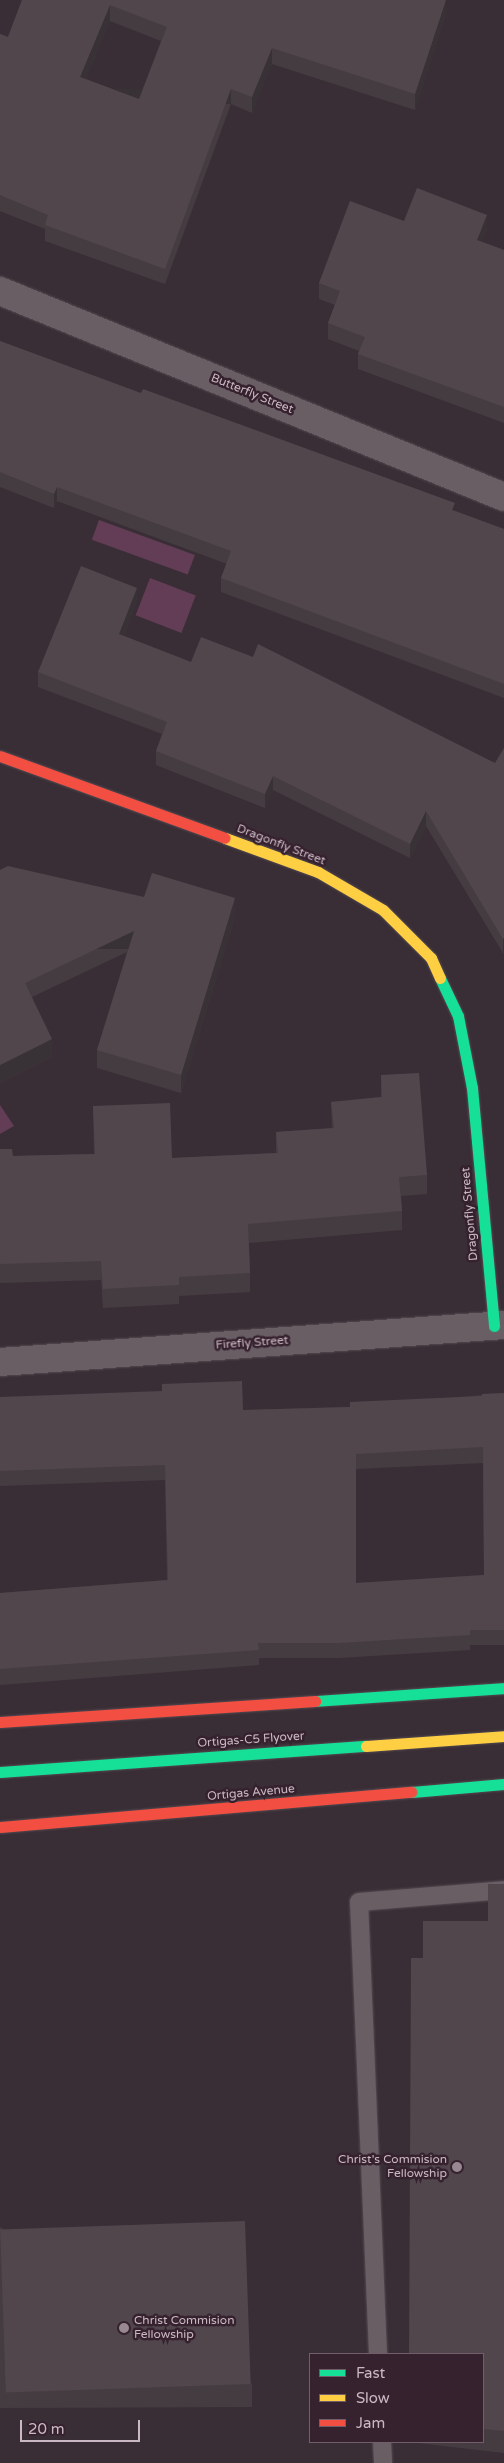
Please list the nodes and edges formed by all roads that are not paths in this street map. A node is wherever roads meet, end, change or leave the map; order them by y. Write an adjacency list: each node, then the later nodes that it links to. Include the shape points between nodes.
1 (0, 292): 2 (street, Butterfly Street)
2 (504, 497)
3 (0, 756): 4 (main road, Dragonfly Street, via 318,872 383,910 431,958 458,1016 472,1088)
4 (499, 1326): 5 (street, Firefly Street)
5 (0, 1362)
6 (501, 1690): 7 (main road)
7 (0, 1722)
8 (504, 1736): 9 (main road, Ortigas-C5 Flyover)
9 (0, 1772)
10 (504, 1784): 11 (main road, Ortigas Avenue)
11 (0, 1827)
12 (504, 1890): 13 (lane, via 360,1902)
13 (378, 2353)
14 (382, 2443): 15 (lane)
15 (383, 2463)

